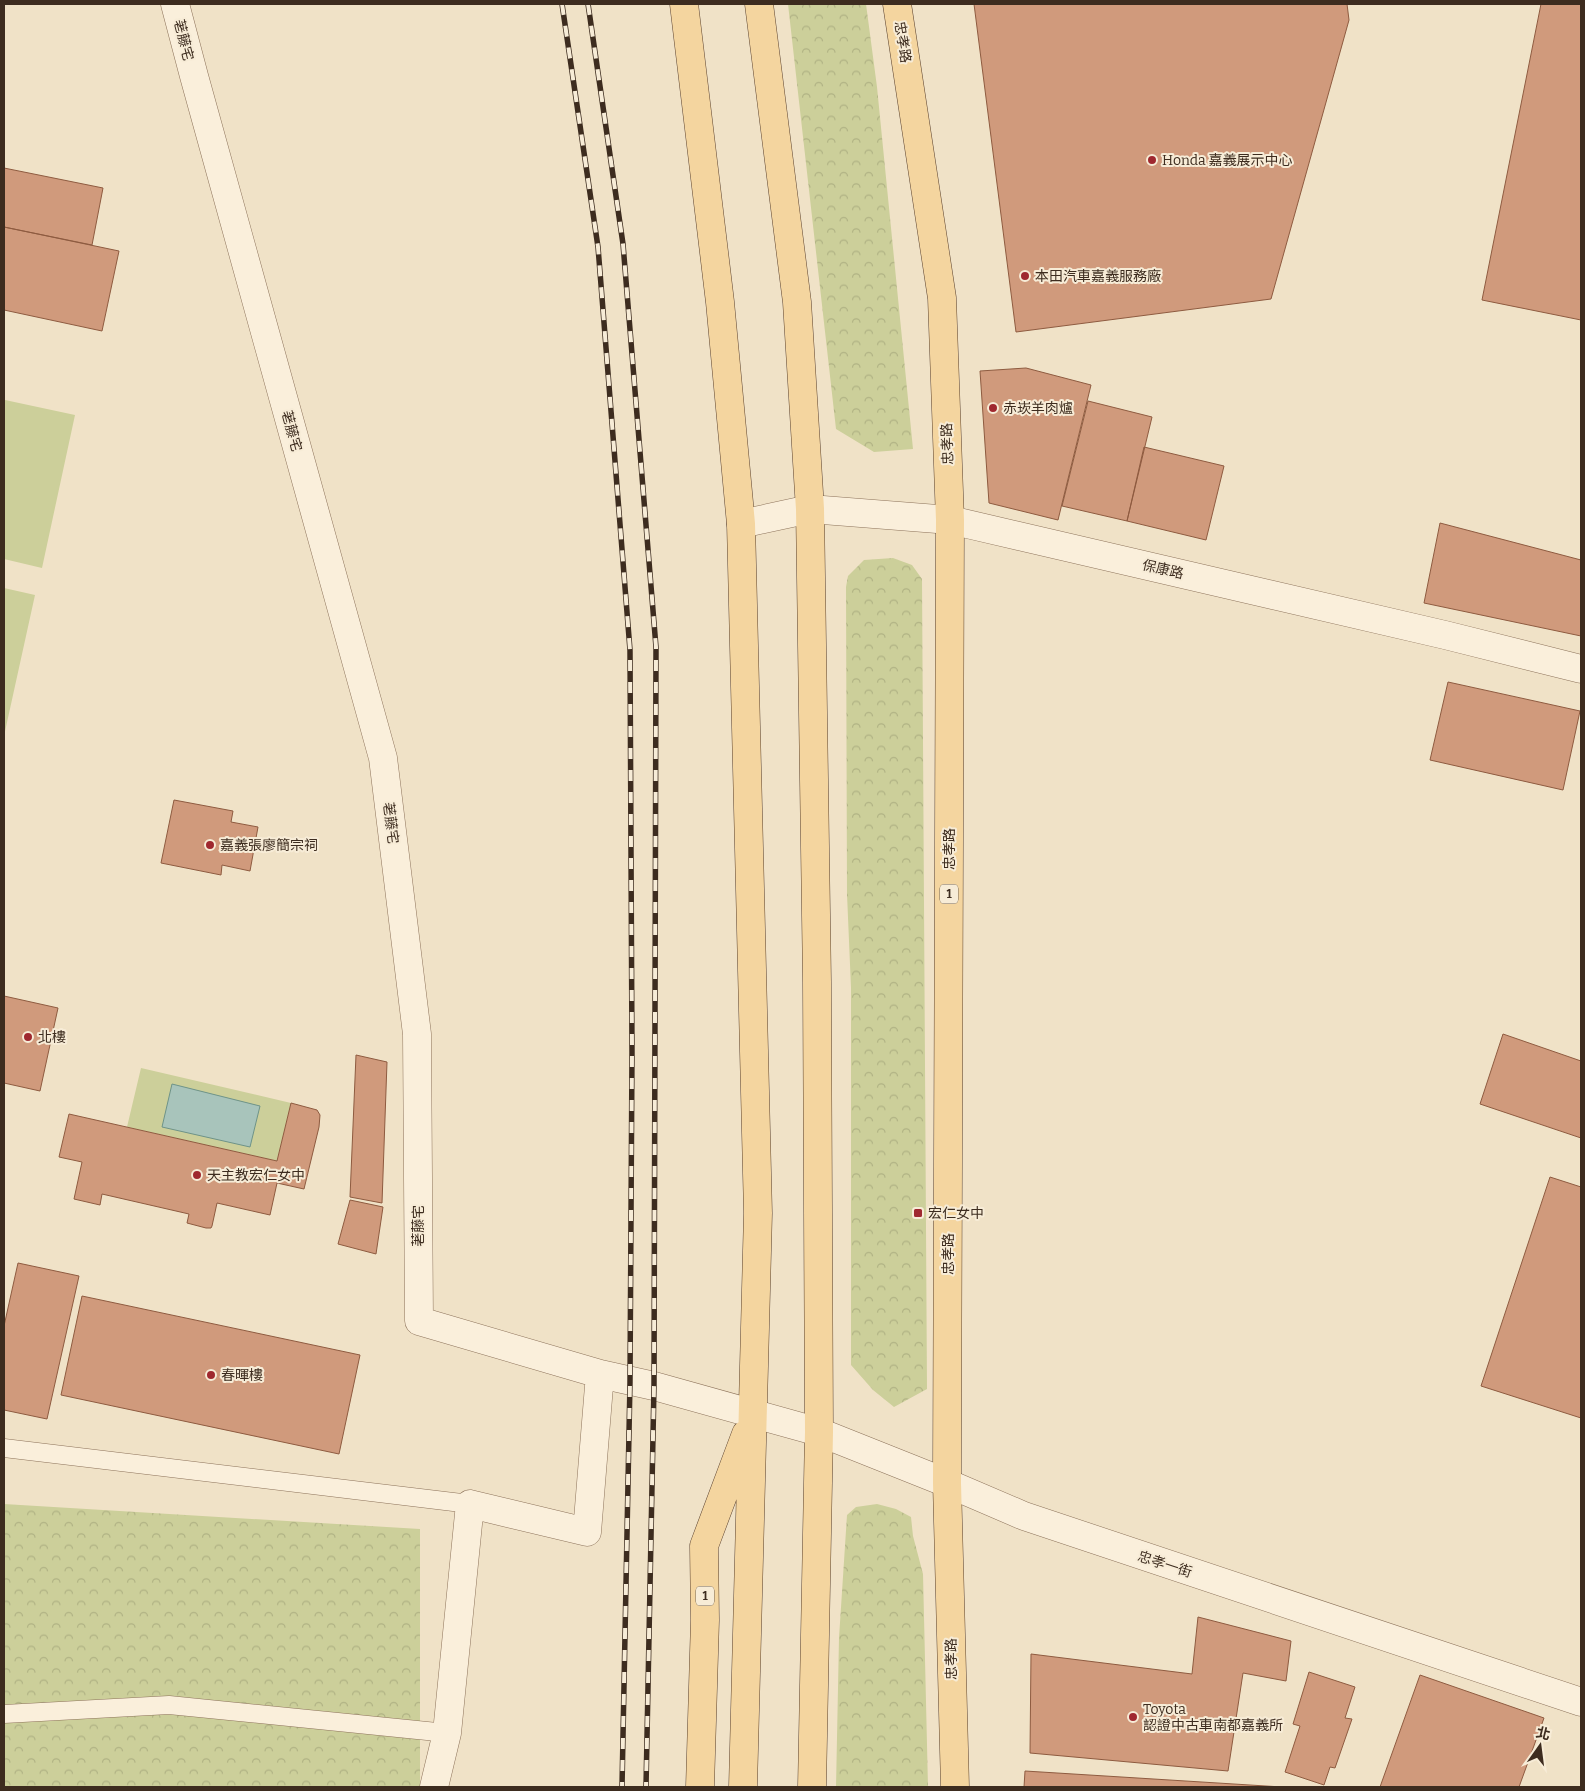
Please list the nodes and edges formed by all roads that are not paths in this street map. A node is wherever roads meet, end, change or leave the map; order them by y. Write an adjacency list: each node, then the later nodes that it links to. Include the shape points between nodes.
1 (175, 4): 9 (street, 荖藤宅, via 382,758 417,1034 419,1321)
2 (684, 4): 7 (main road, 1, via 720,302)
3 (759, 4): 5 (main road, via 798,302)
4 (897, 4): 6 (main road, 忠孝路 / 1, via 942,298)
5 (810, 509): 6 (street, 保康路); 7 (street, 保康路); 11 (main road)
6 (950, 520): 8 (street, 保康路); 13 (main road, 忠孝路 / 1)
7 (741, 524): 10 (main road, 1, via 758,1213)
8 (1581, 669)
9 (600, 1374): 10 (street, 荖藤宅); 14 (street, via 587,1532)
10 (754, 1413): 11 (street, 忠孝一街); 19 (main road, 1, via 704,1546 706,1620); 20 (main road, 1)
11 (819, 1432): 13 (street, 忠孝一街); 21 (main road)
12 (4, 1448): 14 (lane)
13 (947, 1483): 15 (street, 忠孝一街, via 1024,1516); 22 (main road, 忠孝路 / 1)
14 (470, 1504): 17 (street)
15 (1581, 1702)
16 (4, 1714): 17 (lane, via 169,1705)
17 (447, 1734): 18 (street)
18 (434, 1787)
19 (700, 1787)
20 (743, 1787)
21 (812, 1787)
22 (955, 1787)

